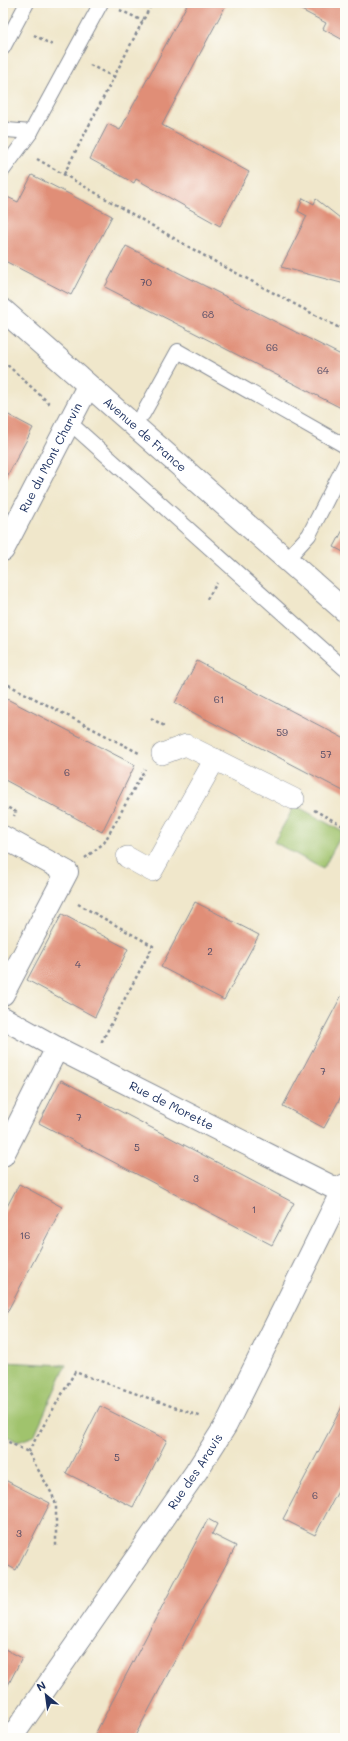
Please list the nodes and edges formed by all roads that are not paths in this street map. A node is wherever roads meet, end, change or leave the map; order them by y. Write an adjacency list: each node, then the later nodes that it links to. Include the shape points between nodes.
1 (27, 3): 3 (lane)
2 (101, 3): 5 (lane)
3 (3, 48)
4 (3, 127): 5 (lane, via 7,130)
5 (31, 132): 6 (lane)
6 (3, 170)
7 (3, 310): 8 (street, Avenue de France)
8 (88, 386): 10 (street, Rue du Mont Charvin); 14 (street, Avenue de France)
9 (144, 414): 11 (lane, Avenue de France, via 178,351)
10 (70, 422): 13 (street, Rue du Mont Charvin); 16 (lane)
11 (345, 446)
12 (345, 464): 14 (lane, via 309,535)
13 (3, 550)
14 (287, 559): 15 (street, Avenue de France)
15 (345, 611)
16 (345, 669)
17 (150, 758): 18 (street, via 186,745)
18 (215, 760): 19 (street); 21 (street, via 152,871)
19 (294, 799)
20 (3, 838): 22 (street, via 67,872)
21 (127, 857)
22 (3, 994)
23 (3, 1018): 24 (street, Rue de Morette)
24 (57, 1048): 25 (street); 26 (street, Rue de Morette)
25 (3, 1155)
26 (343, 1188): 27 (street, Rue des Aravis, via 226,1425 196,1472)
27 (10, 1732)

